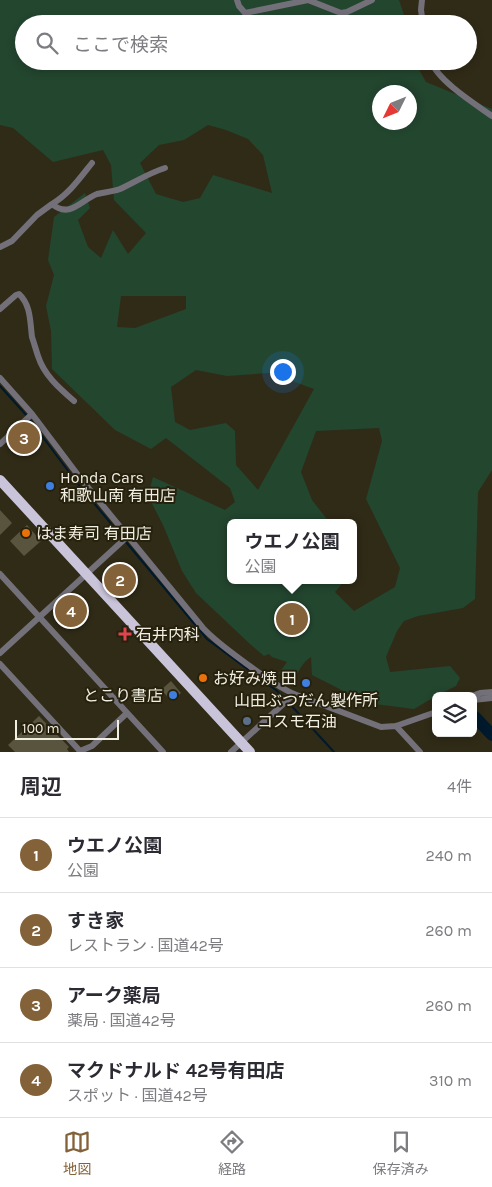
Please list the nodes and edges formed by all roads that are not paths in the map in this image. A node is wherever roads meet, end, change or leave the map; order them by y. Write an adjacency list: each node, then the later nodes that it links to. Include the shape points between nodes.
1 (237, 0): 2 (street, via 245,13 308,0 341,13)
2 (372, 0)
3 (422, 0): 4 (street)
4 (422, 15)
5 (436, 70): 6 (street)
6 (492, 116)
7 (92, 163): 9 (street, via 68,193)
8 (165, 168): 9 (street, via 119,189 98,194 71,209 63,210)
9 (52, 204): 10 (street, via 12,242)
10 (1, 244)
11 (0, 309): 13 (street, via 16,294 24,298 38,358 49,378)
12 (0, 378): 14 (street)
13 (74, 401)
14 (32, 414): 15 (street); 17 (street)
15 (0, 444)
16 (0, 480): 19 (highway)
17 (128, 536): 19 (street); 24 (street, via 207,633 276,685)
18 (0, 574): 20 (street)
19 (87, 574): 20 (street); 31 (highway)
20 (40, 617): 21 (street); 28 (street)
21 (0, 653)
22 (0, 664): 28 (street, via 80,751 92,746)
23 (492, 692): 25 (street)
24 (294, 694): 30 (street, via 382,727); 31 (street)
25 (477, 694)
26 (492, 698): 27 (street)
27 (477, 699)
28 (127, 713): 32 (street)
29 (432, 713): 30 (street)
30 (396, 726): 35 (street)
31 (241, 742): 33 (street); 34 (highway)
32 (163, 752)
33 (231, 752)
34 (250, 752)
35 (420, 752)

